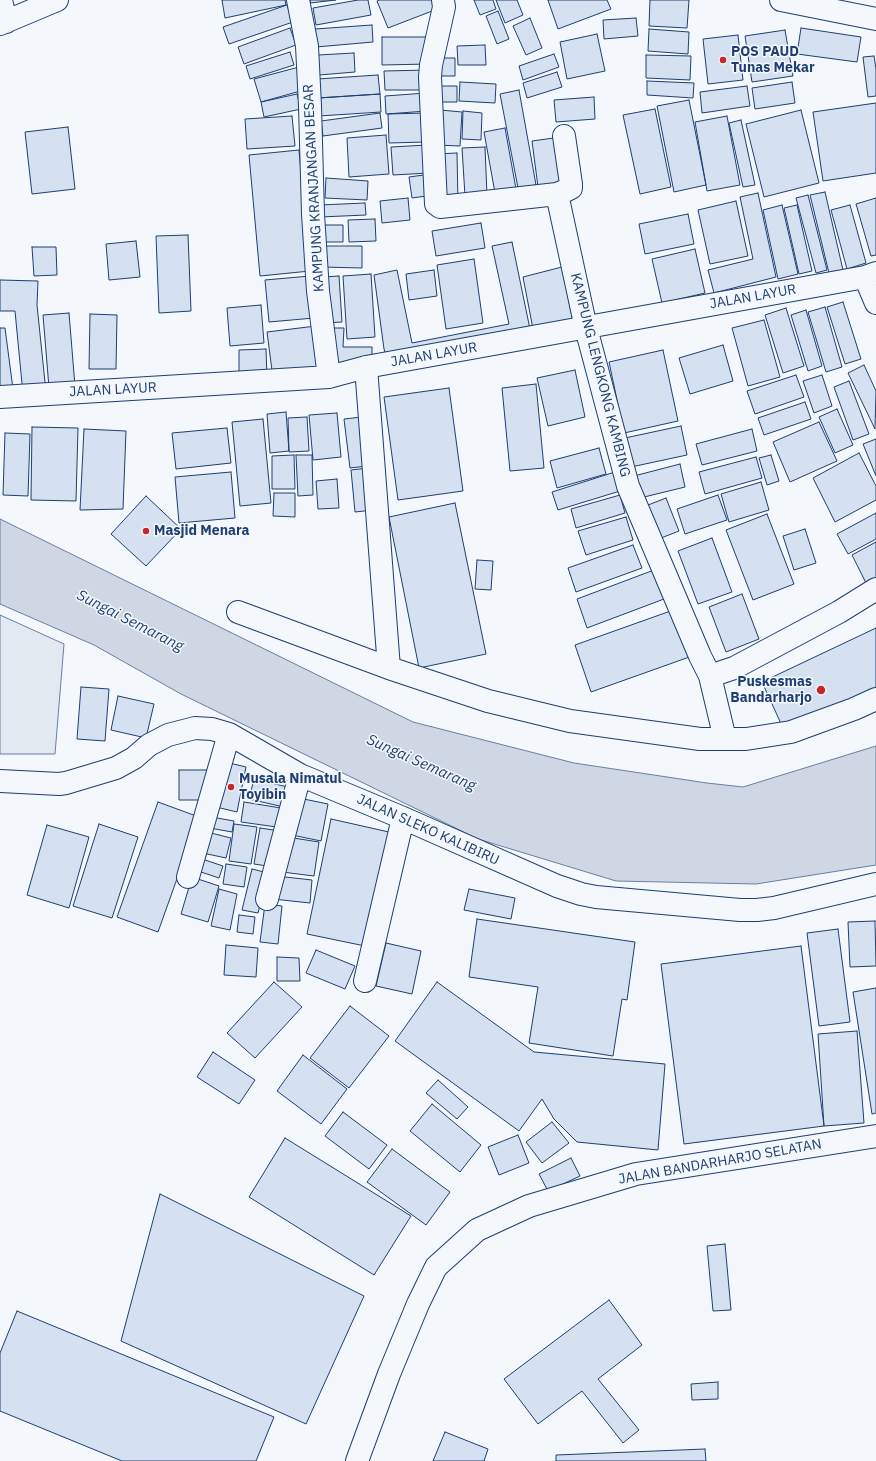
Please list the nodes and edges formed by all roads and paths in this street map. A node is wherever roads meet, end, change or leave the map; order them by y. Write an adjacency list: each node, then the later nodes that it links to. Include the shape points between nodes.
1 (1, 0): 7 (street)
2 (56, 0): 7 (street)
3 (298, 0): 14 (street, KAMPUNG KRANJANGAN BESAR, via 307,46 317,283)
4 (781, 0): 6 (street)
5 (444, 4): 9 (street, via 430,77 436,206)
6 (876, 19)
7 (3, 23)
8 (564, 136): 9 (street, via 571,184 570,188)
9 (557, 194): 12 (street, KAMPUNG LENGKONG KAMBING)
10 (870, 275): 11 (street); 12 (street, JALAN LAYUR)
11 (876, 303)
12 (586, 328): 13 (street, JALAN LAYUR); 19 (street, KAMPUNG LENGKONG KAMBING, via 628,486)
13 (366, 367): 14 (street, JALAN LAYUR); 18 (street)
14 (329, 377): 15 (street, JALAN LAYUR)
15 (0, 397)
16 (876, 589): 19 (street, via 839,612 734,668)
17 (238, 612): 18 (street)
18 (389, 668): 22 (street, via 488,701 570,721 700,739)
19 (710, 676): 22 (street, KAMPUNG LENGKONG KAMBING)
20 (876, 698): 22 (street, via 854,709 791,732 746,739)
21 (229, 734): 23 (street, JALAN SLEKO KALIBIRU); 24 (street, JALAN SLEKO KALIBIRU, via 212,728 195,728 168,734 116,768 66,783); 26 (street)
22 (725, 739)
23 (300, 774): 25 (street, JALAN SLEKO KALIBIRU); 28 (street)
24 (0, 781)
25 (404, 818): 27 (street, JALAN SLEKO KALIBIRU, via 557,886 596,897 757,910); 29 (street)
26 (188, 877)
27 (876, 884)
28 (267, 899)
29 (365, 981)
30 (876, 1136): 31 (street, JALAN BANDARHARJO SELATAN, via 636,1174 529,1206 477,1230 436,1268 389,1374)
31 (357, 1461)

